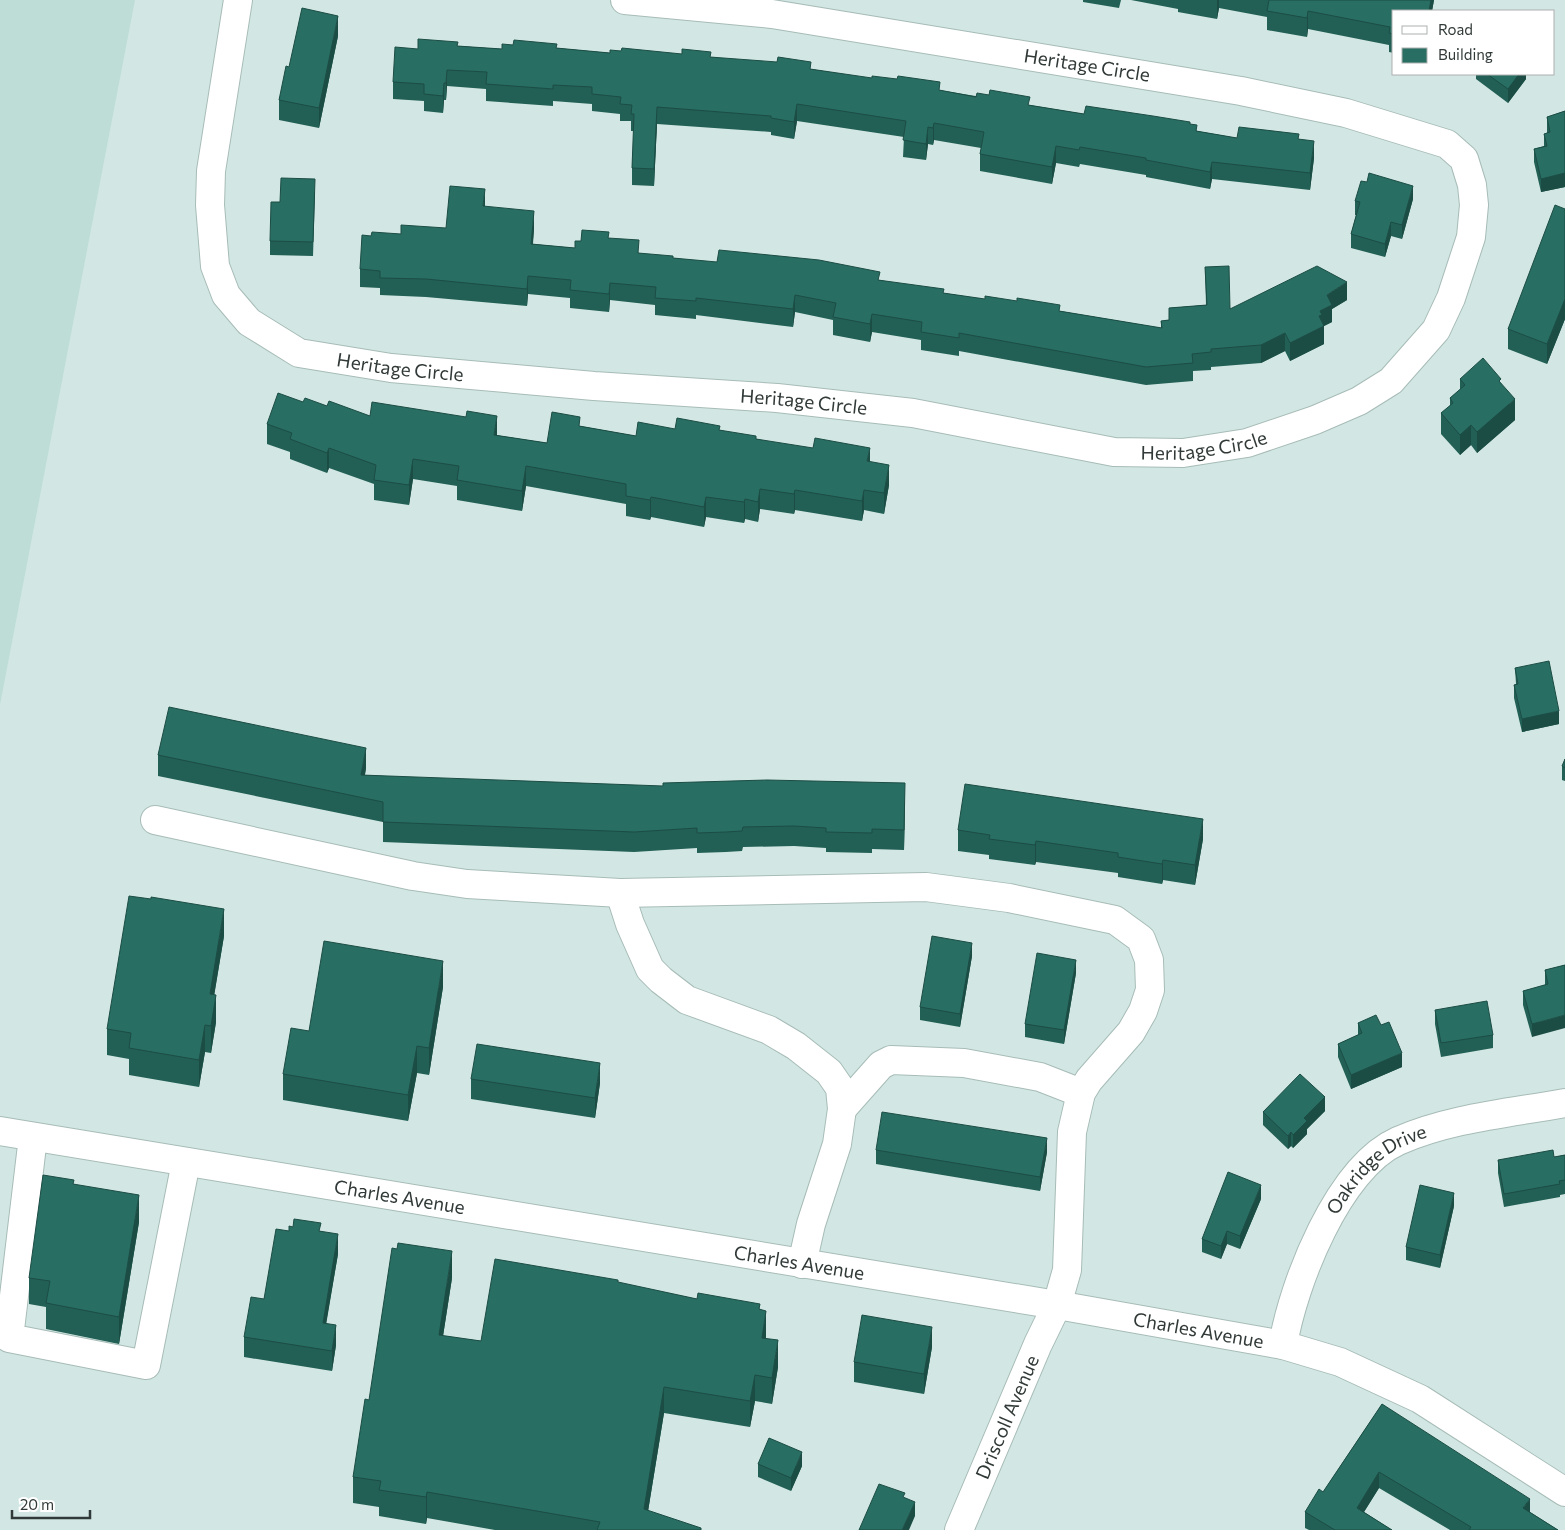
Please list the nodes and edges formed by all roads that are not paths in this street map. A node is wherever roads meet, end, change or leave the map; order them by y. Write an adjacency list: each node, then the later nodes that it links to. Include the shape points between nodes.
1 (238, 0): 2 (street, Heritage Circle, via 211,171 215,266 226,295 249,322 299,353 391,368 777,398 913,413 1114,452 1183,453 1247,443 1315,420 1358,401 1391,381 1436,330 1452,298 1471,237 1474,205 1464,158 1447,144 1346,113 1240,91 772,14)
2 (625, 0)
3 (155, 820): 4 (street, via 422,877 467,884)
4 (620, 893): 5 (street, via 926,887 1009,898 1115,920 1141,939 1149,960 1150,990 1131,1032 1088,1080); 7 (street, via 650,969 661,980 687,1000 769,1030 796,1046 829,1072 840,1088)
5 (1081, 1093): 7 (street, via 1040,1077 964,1063 891,1060 881,1065); 12 (street, Driscoll Avenue, via 1072,1132 1067,1270)
6 (1565, 1104): 13 (street, Oakridge Drive, via 1444,1125 1396,1142 1360,1169 1313,1245 1286,1324)
7 (842, 1109): 11 (street, via 837,1144 811,1224)
8 (0, 1131): 9 (street, Charles Avenue)
9 (33, 1137): 10 (street, Charles Avenue); 10 (street, via 9,1338 146,1365)
10 (186, 1162): 11 (street, Charles Avenue)
11 (802, 1264): 12 (street, Charles Avenue)
12 (1058, 1305): 13 (street, Charles Avenue); 15 (street, Driscoll Avenue, via 1038,1344)
13 (1283, 1344): 14 (street, Charles Avenue, via 1340,1362 1420,1399)
14 (1565, 1492)
15 (959, 1530)

